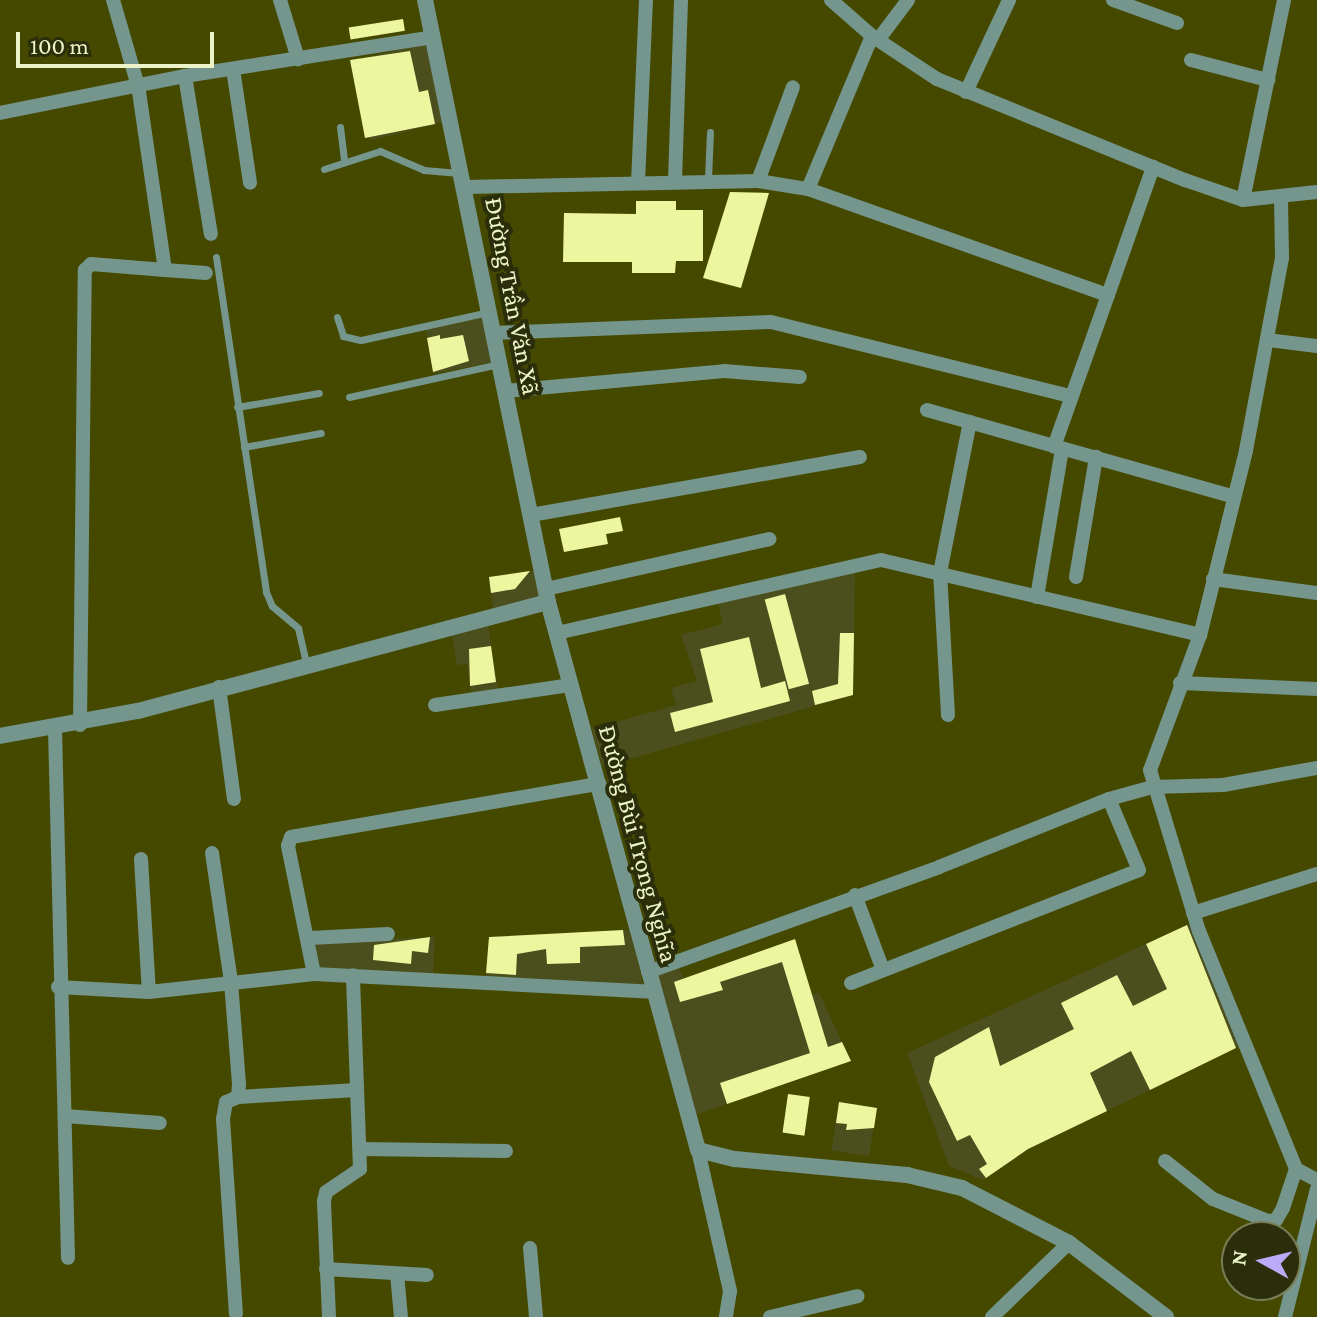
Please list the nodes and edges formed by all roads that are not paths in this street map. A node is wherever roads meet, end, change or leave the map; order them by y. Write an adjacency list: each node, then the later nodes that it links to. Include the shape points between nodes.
1 (113, 0): 19 (street)
2 (280, 0): 14 (street)
3 (425, 0): 12 (street, Đường Trần Văn Xã)
4 (646, 0): 33 (street)
5 (681, 0): 30 (street)
6 (831, 0): 13 (street)
7 (908, 0): 13 (street)
8 (1009, 0): 21 (street)
9 (1113, 0): 11 (street)
10 (1284, 0): 18 (street)
11 (1177, 23)
12 (433, 37): 14 (street); 29 (street, Đường Trần Văn Xã)
13 (875, 38): 21 (street, via 916,68); 34 (street)
14 (298, 59): 16 (street)
15 (1191, 60): 18 (street)
16 (233, 69): 17 (street); 32 (street)
17 (185, 76): 19 (street); 38 (street)
18 (1268, 80): 37 (street)
19 (138, 86): 22 (street); 40 (street)
20 (793, 87): 31 (street)
21 (966, 92): 26 (street)
22 (0, 113)
23 (340, 127): 25 (lane)
24 (710, 132): 28 (lane)
25 (344, 162): 27 (lane); 29 (lane, via 380,151 395,153 424,170)
26 (1153, 167): 37 (street); 42 (street)
27 (324, 169)
28 (708, 179): 30 (street); 31 (street)
29 (465, 180): 33 (street); 43 (street, Đường Trần Văn Xã)
30 (675, 181): 33 (street)
31 (758, 181): 34 (street)
32 (250, 183)
33 (638, 183)
34 (808, 189): 42 (street)
35 (1317, 192): 36 (street)
36 (1281, 199): 37 (street); 46 (street, via 1282,258)
37 (1243, 200)
38 (211, 234)
39 (216, 257): 54 (lane)
40 (165, 270): 41 (street); 80 (street, via 91,264 85,270)
41 (206, 273)
42 (1108, 295): 52 (street)
43 (490, 312): 44 (lane, via 361,340 343,336); 45 (street, Đường Trần Văn Xã)
44 (337, 317)
45 (494, 333): 48 (street, Đường Trần Văn Xã); 52 (street, via 771,322)
46 (1268, 340): 47 (street); 62 (street)
47 (1317, 346)
48 (501, 364): 50 (street, Đường Trần Văn Xã); 53 (lane)
49 (800, 377): 50 (street, via 715,372)
50 (506, 391): 63 (street, Đường Trần Văn Xã)
51 (319, 393): 54 (lane)
52 (1071, 396): 59 (street)
53 (349, 397)
54 (237, 407): 58 (lane)
55 (927, 410): 56 (street)
56 (970, 422): 59 (street); 65 (street)
57 (321, 433): 58 (lane)
58 (244, 447): 73 (lane, via 266,592 272,606 298,628)
59 (1058, 448): 61 (street); 70 (street)
60 (860, 457): 63 (street)
61 (1096, 457): 62 (street); 66 (street)
62 (1234, 497): 67 (street)
63 (531, 515): 69 (street, Đường Trần Văn Xã)
64 (769, 539): 69 (street)
65 (940, 573): 70 (street); 71 (street, via 881,560 862,562); 79 (street)
66 (1076, 577)
67 (1213, 579): 68 (street); 72 (street)
68 (1317, 593)
69 (547, 595): 71 (street, Đường Bùi Trọng Nghĩa); 73 (street)
70 (1037, 597): 72 (street)
71 (557, 633): 75 (street, Đường Bùi Trọng Nghĩa)
72 (1200, 635): 74 (street)
73 (307, 666): 76 (street)
74 (1180, 683): 77 (street); 85 (street, via 1156,745 1150,770)
75 (570, 685): 78 (street); 84 (street, Đường Bùi Trọng Nghĩa)
76 (219, 687): 80 (street); 86 (street)
77 (1317, 689)
78 (435, 705)
79 (948, 715)
80 (80, 725): 81 (street)
81 (55, 729): 82 (street); 101 (street)
82 (0, 736)
83 (1317, 768): 85 (street, via 1223,785)
84 (599, 784): 94 (street, via 291,837 288,846); 96 (street, Đường Bùi Trọng Nghĩa)
85 (1153, 787): 87 (street); 92 (street)
86 (234, 799)
87 (1109, 799): 91 (street); 95 (street, via 1139,870)
88 (212, 853): 99 (street)
89 (141, 859): 102 (street)
90 (1317, 874): 92 (street)
91 (855, 895): 95 (street); 96 (street)
92 (1193, 913): 112 (street)
93 (388, 934): 94 (street)
94 (310, 938): 97 (street)
95 (883, 970): 100 (street)
96 (648, 972): 103 (street, Đường Bùi Trọng Nghĩa)
97 (314, 974): 98 (street); 99 (street)
98 (353, 975): 103 (street); 104 (street)
99 (231, 982): 102 (street); 105 (street)
100 (851, 983)
101 (58, 987): 102 (street); 106 (street)
102 (149, 992)
103 (652, 992): 109 (street, Đường Bùi Trọng Nghĩa)
104 (357, 1090): 105 (street); 108 (street)
105 (238, 1097): 122 (street, via 226,1102 223,1119)
106 (65, 1116): 107 (street); 117 (street)
107 (160, 1123)
108 (360, 1149): 110 (street); 118 (street, via 360,1169 326,1192)
109 (698, 1150): 115 (street, via 955,1185); 126 (street, via 730,1291)
110 (506, 1151)
111 (1165, 1161): 112 (street, via 1213,1199 1268,1221 1276,1220 1283,1208)
112 (1296, 1169): 113 (street)
113 (1317, 1180)
114 (1317, 1189): 130 (street)
115 (1069, 1243): 128 (street); 129 (street)
116 (530, 1248): 125 (street)
117 (68, 1258)
118 (326, 1269): 119 (street); 123 (street)
119 (397, 1274): 120 (street); 124 (street)
120 (427, 1275)
121 (858, 1296): 127 (street)
122 (236, 1314)
123 (329, 1317)
124 (401, 1317)
125 (536, 1317)
126 (726, 1317)
127 (770, 1317)
128 (992, 1317)
129 (1166, 1317)
130 (1285, 1317)

